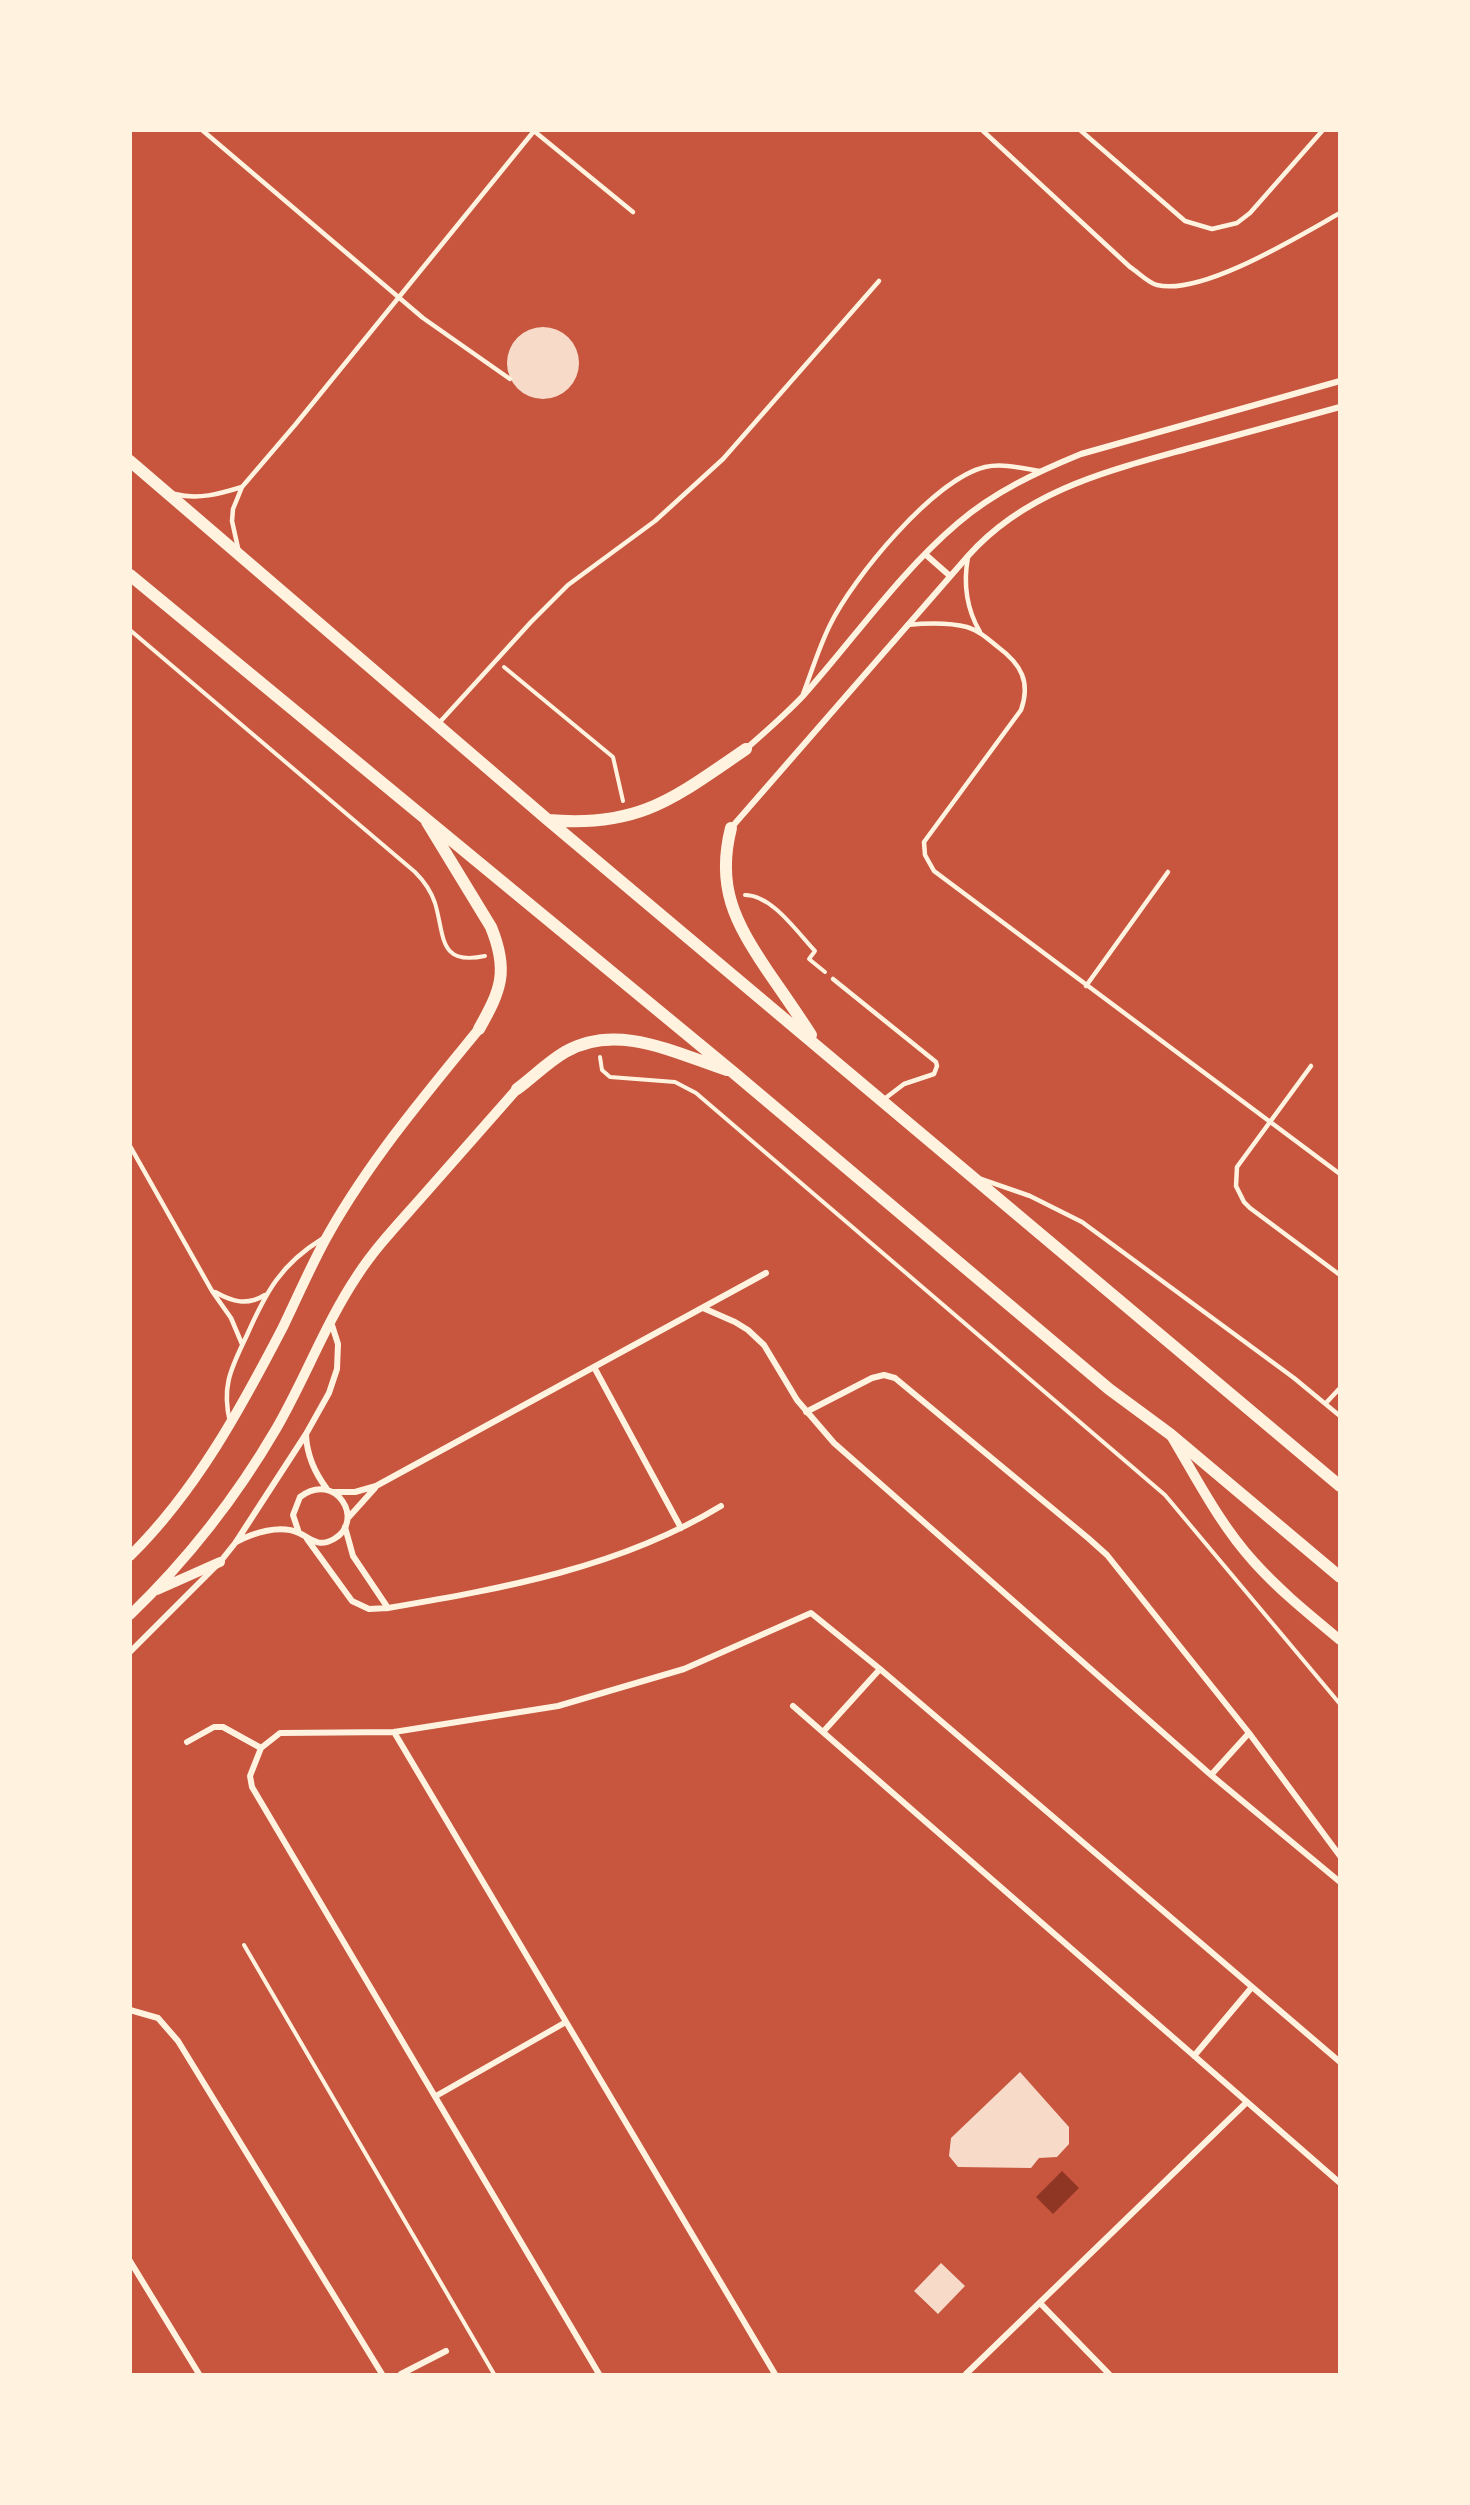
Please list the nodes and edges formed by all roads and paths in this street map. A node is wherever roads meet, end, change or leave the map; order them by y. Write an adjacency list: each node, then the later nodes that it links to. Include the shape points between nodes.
1 (202, 130): 8 (lane)
2 (982, 130): 6 (lane, via 1130,267 1156,285 1182,286 1217,276)
3 (1080, 130): 4 (lane, via 1185,221 1212,230 1237,223 1250,213)
4 (1323, 130)
5 (633, 212): 8 (lane, via 534,131)
6 (1340, 213)
7 (879, 281): 24 (lane, via 701,481 655,521 568,585)
8 (400, 297): 9 (lane, via 423,318); 14 (lane)
9 (510, 379)
10 (1340, 381): 13 (street, via 1081,454)
11 (1340, 407): 18 (street, via 1091,476 1010,518)
12 (130, 461): 15 (main road)
13 (1040, 471): 16 (street, via 958,522); 25 (lane, via 987,466 968,472 941,490 843,601 829,625)
14 (242, 487): 15 (lane, via 205,497); 17 (lane, via 232,521)
15 (166, 492): 17 (main road)
16 (925, 554): 20 (street); 25 (street)
17 (240, 556): 26 (main road)
18 (968, 556): 20 (street); 23 (lane, via 966,591)
19 (130, 575): 28 (main road)
20 (950, 576): 21 (street)
21 (907, 625): 23 (lane, via 945,623); 31 (street)
22 (130, 630): 34 (path, via 415,872 432,897 443,942 449,951 469,960)
23 (980, 632): 36 (lane, via 1018,664 1025,681 1025,700 924,842 925,855 941,878)
24 (496, 660): 26 (lane); 29 (path, via 613,757)
25 (802, 697): 27 (street)
26 (438, 726): 30 (main road)
27 (746, 749): 29 (main road, via 664,803)
28 (421, 813): 34 (main road, via 491,927); 41 (main road)
29 (626, 817): 30 (main road, via 581,823)
30 (548, 820): 39 (main road)
31 (731, 828): 33 (main road, via 725,864)
32 (1168, 872): 36 (lane)
33 (729, 899): 35 (path, via 748,895 770,903 815,951 808,959); 39 (main road, via 744,935)
34 (500, 953): 37 (main road, via 500,987)
35 (833, 979): 43 (lane, via 938,1066 934,1074 904,1084)
36 (1086, 986): 44 (lane)
37 (479, 1029): 48 (street, via 386,1144)
38 (598, 1040): 41 (main road, via 636,1040); 42 (main road, via 563,1053); 83 (path, via 600,1065 610,1077 675,1082 696,1093 1165,1495)
39 (819, 1046): 43 (main road)
40 (1311, 1066): 44 (lane)
41 (734, 1072): 63 (main road, via 1109,1389)
42 (517, 1089): 54 (street, via 374,1252)
43 (882, 1101): 47 (main road)
44 (1270, 1122): 46 (lane); 50 (lane, via 1237,1167 1239,1194 1250,1208)
45 (130, 1146): 51 (lane)
46 (1340, 1174)
47 (968, 1175): 58 (lane, via 1030,1196 1082,1222); 65 (main road)
48 (327, 1236): 52 (lane, via 292,1262); 61 (street)
49 (766, 1273): 53 (street)
50 (1340, 1275)
51 (212, 1291): 52 (lane, via 243,1303); 55 (lane, via 231,1318)
52 (265, 1295): 55 (lane)
53 (703, 1308): 56 (street); 59 (street, via 741,1326 764,1345)
54 (330, 1320): 62 (street, via 338,1344 337,1369 329,1393); 77 (street, via 257,1460 214,1521)
55 (242, 1344): 61 (lane, via 227,1381)
56 (594, 1367): 64 (street); 70 (street)
57 (1340, 1388): 58 (lane)
58 (1326, 1403): 60 (lane)
59 (806, 1412): 87 (street, via 872,1378 896,1378 1107,1555); 90 (street, via 843,1451)
60 (1340, 1416)
61 (230, 1422): 74 (street, via 188,1489)
62 (306, 1434): 66 (street, via 309,1458); 73 (street)
63 (1170, 1434): 76 (main road); 80 (street, via 1222,1521 1253,1561)
64 (376, 1486): 66 (street, via 355,1492); 68 (street)
65 (1340, 1486)
66 (330, 1491): 68 (street, via 341,1498); 71 (street, via 317,1488 300,1497 293,1515)
67 (721, 1506): 70 (street)
68 (347, 1519): 69 (street)
69 (345, 1527): 72 (street, via 333,1540 324,1543); 78 (street, via 353,1556)
70 (681, 1528): 78 (street, via 556,1575)
71 (299, 1533): 72 (street); 73 (street, via 273,1531)
72 (307, 1539): 78 (street, via 352,1601 369,1609)
73 (236, 1542): 75 (street)
74 (130, 1556)
75 (220, 1562): 77 (street); 81 (street)
76 (1340, 1577)
77 (154, 1591): 79 (street)
78 (388, 1608)
79 (130, 1615)
80 (1340, 1640)
81 (130, 1652)
82 (880, 1669): 85 (street, via 811,1613 684,1669 627,1687 558,1706); 86 (street); 94 (street)
83 (1340, 1704)
84 (793, 1706): 86 (street)
85 (394, 1732): 89 (street, via 280,1733); 96 (street)
86 (823, 1732): 97 (street)
87 (1249, 1734): 90 (street); 91 (street)
88 (187, 1742): 89 (street, via 214,1727 224,1727)
89 (261, 1748): 99 (street, via 250,1776 252,1787)
90 (1211, 1775): 92 (street)
91 (1340, 1856)
92 (1340, 1882)
93 (244, 1946): 108 (path)
94 (1252, 1988): 97 (street); 98 (street)
95 (130, 2010): 106 (street, via 158,2018 178,2041)
96 (566, 2022): 99 (street); 110 (street)
97 (1194, 2056): 100 (street)
98 (1340, 2062)
99 (436, 2096): 109 (street)
100 (1247, 2102): 101 (street); 103 (street)
101 (1340, 2183)
102 (130, 2261): 105 (street)
103 (1040, 2303): 111 (street); 112 (street)
104 (446, 2351): 107 (street)
105 (198, 2374)
106 (382, 2374)
107 (401, 2374)
108 (494, 2374)
109 (599, 2374)
110 (775, 2374)
111 (966, 2374)
112 (1109, 2374)

